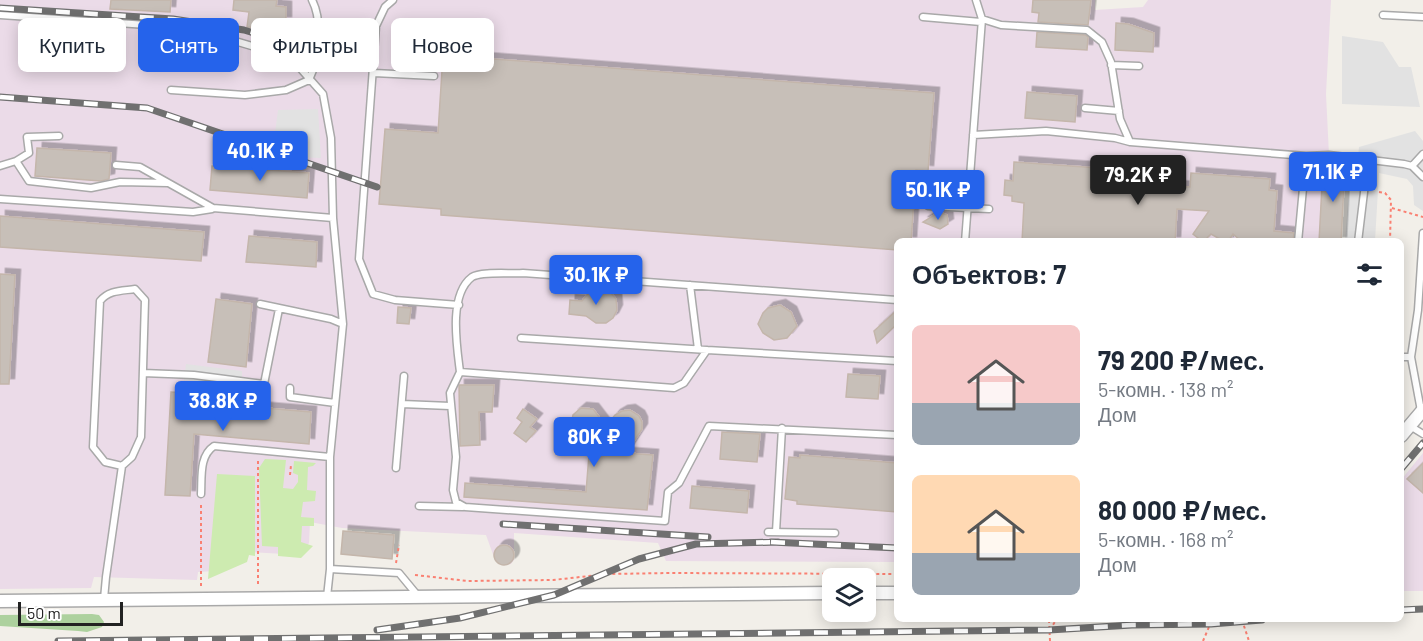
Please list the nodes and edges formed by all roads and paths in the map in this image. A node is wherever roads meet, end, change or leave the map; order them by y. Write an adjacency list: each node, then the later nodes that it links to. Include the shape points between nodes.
1 (312, 0): 13 (lane, via 319,42)
2 (393, 0): 11 (lane, via 376,26)
3 (976, 0): 8 (lane)
4 (0, 15): 13 (lane, via 191,28 293,60)
5 (1383, 15): 7 (lane)
6 (923, 17): 8 (lane)
7 (1423, 17)
8 (981, 20): 9 (lane, via 1001,25 1087,30 1102,42); 17 (lane)
9 (1111, 65): 10 (lane); 16 (lane)
10 (1139, 66)
11 (374, 73): 12 (lane); 46 (lane, via 360,259 373,294 395,300)
12 (434, 76)
13 (309, 80): 14 (lane, via 286,90 245,95); 37 (lane, via 323,94 331,138)
14 (171, 90)
15 (1085, 108): 16 (lane)
16 (1119, 111): 19 (lane)
17 (973, 135): 19 (lane, via 1046,131); 34 (lane)
18 (59, 136): 23 (lane, via 27,137 29,153)
19 (1130, 142): 21 (lane)
20 (1423, 154): 26 (lane)
21 (1306, 156): 22 (lane, via 1329,154); 40 (lane)
22 (1368, 159): 26 (lane); 41 (lane)
23 (16, 161): 25 (lane); 28 (lane, via 29,181 91,188 120,182)
24 (116, 165): 28 (lane, via 140,166)
25 (0, 166)
26 (1412, 166): 27 (lane)
27 (1423, 177)
28 (169, 183): 32 (lane)
29 (1379, 192): 33 (path, via 1386,193)
30 (0, 199): 32 (lane, via 193,212)
31 (928, 207): 34 (lane)
32 (213, 208): 37 (lane)
33 (1392, 208): 36 (path); 42 (path)
34 (967, 209): 35 (lane); 39 (lane)
35 (989, 209)
36 (1423, 217)
37 (333, 218): 49 (lane)
38 (1423, 233): 48 (lane)
39 (965, 238)
40 (1298, 238)
41 (1358, 238)
42 (1390, 238)
43 (690, 285): 44 (lane); 46 (lane, via 524,273 482,274 462,289); 51 (lane)
44 (894, 300)
45 (260, 304): 47 (lane)
46 (459, 305): 56 (lane, via 456,323)
47 (279, 309): 49 (lane); 57 (lane, via 264,384)
48 (1421, 310): 54 (lane)
49 (343, 324): 60 (lane)
50 (521, 338): 51 (lane)
51 (698, 349): 52 (lane)
52 (707, 350): 55 (lane); 56 (lane, via 684,383 674,388)
53 (1404, 357): 54 (lane)
54 (1411, 357): 63 (lane)
55 (894, 361)
56 (460, 372): 62 (lane, via 450,393)
57 (143, 373): 71 (lane, via 141,436 132,457); 71 (lane, via 145,300 135,289 112,291 100,301 93,447 105,462)
58 (404, 376): 61 (lane)
59 (290, 388): 60 (lane, via 290,398)
60 (335, 403): 70 (lane)
61 (402, 404): 62 (lane); 72 (lane)
62 (450, 406): 75 (lane, via 456,457 453,490 456,502)
63 (1422, 411): 64 (street)
64 (1410, 426): 66 (street); 67 (lane)
65 (782, 428): 68 (lane); 75 (lane, via 709,426 679,483 668,492 665,521); 77 (lane)
66 (1404, 433)
67 (1423, 434)
68 (894, 435)
69 (258, 449): 70 (lane); 73 (lane, via 214,446 207,451); 88 (path)
70 (330, 457): 81 (lane)
71 (122, 466): 91 (lane)
72 (396, 468)
73 (201, 494): 90 (path)
74 (419, 506): 75 (lane)
75 (465, 507)
76 (768, 532): 77 (lane)
77 (776, 532): 78 (lane)
78 (835, 533)
79 (399, 545): 80 (path)
80 (396, 563)
81 (330, 569): 82 (lane); 89 (lane)
82 (399, 573): 83 (path, via 468,581 650,573); 87 (lane)
83 (894, 574)
84 (822, 593): 87 (street)
85 (876, 593): 86 (street)
86 (894, 593)
87 (418, 596): 89 (street)
88 (258, 597): 89 (street); 90 (street)
89 (327, 597)
90 (201, 598): 91 (street)
91 (104, 599): 92 (street)
92 (0, 601)
93 (1049, 622): 97 (path)
94 (1055, 622): 97 (path)
95 (1211, 622): 99 (path)
96 (1243, 622): 100 (path)
97 (1050, 630): 98 (path)
98 (1050, 641)
99 (1203, 641)
100 (1248, 641)

